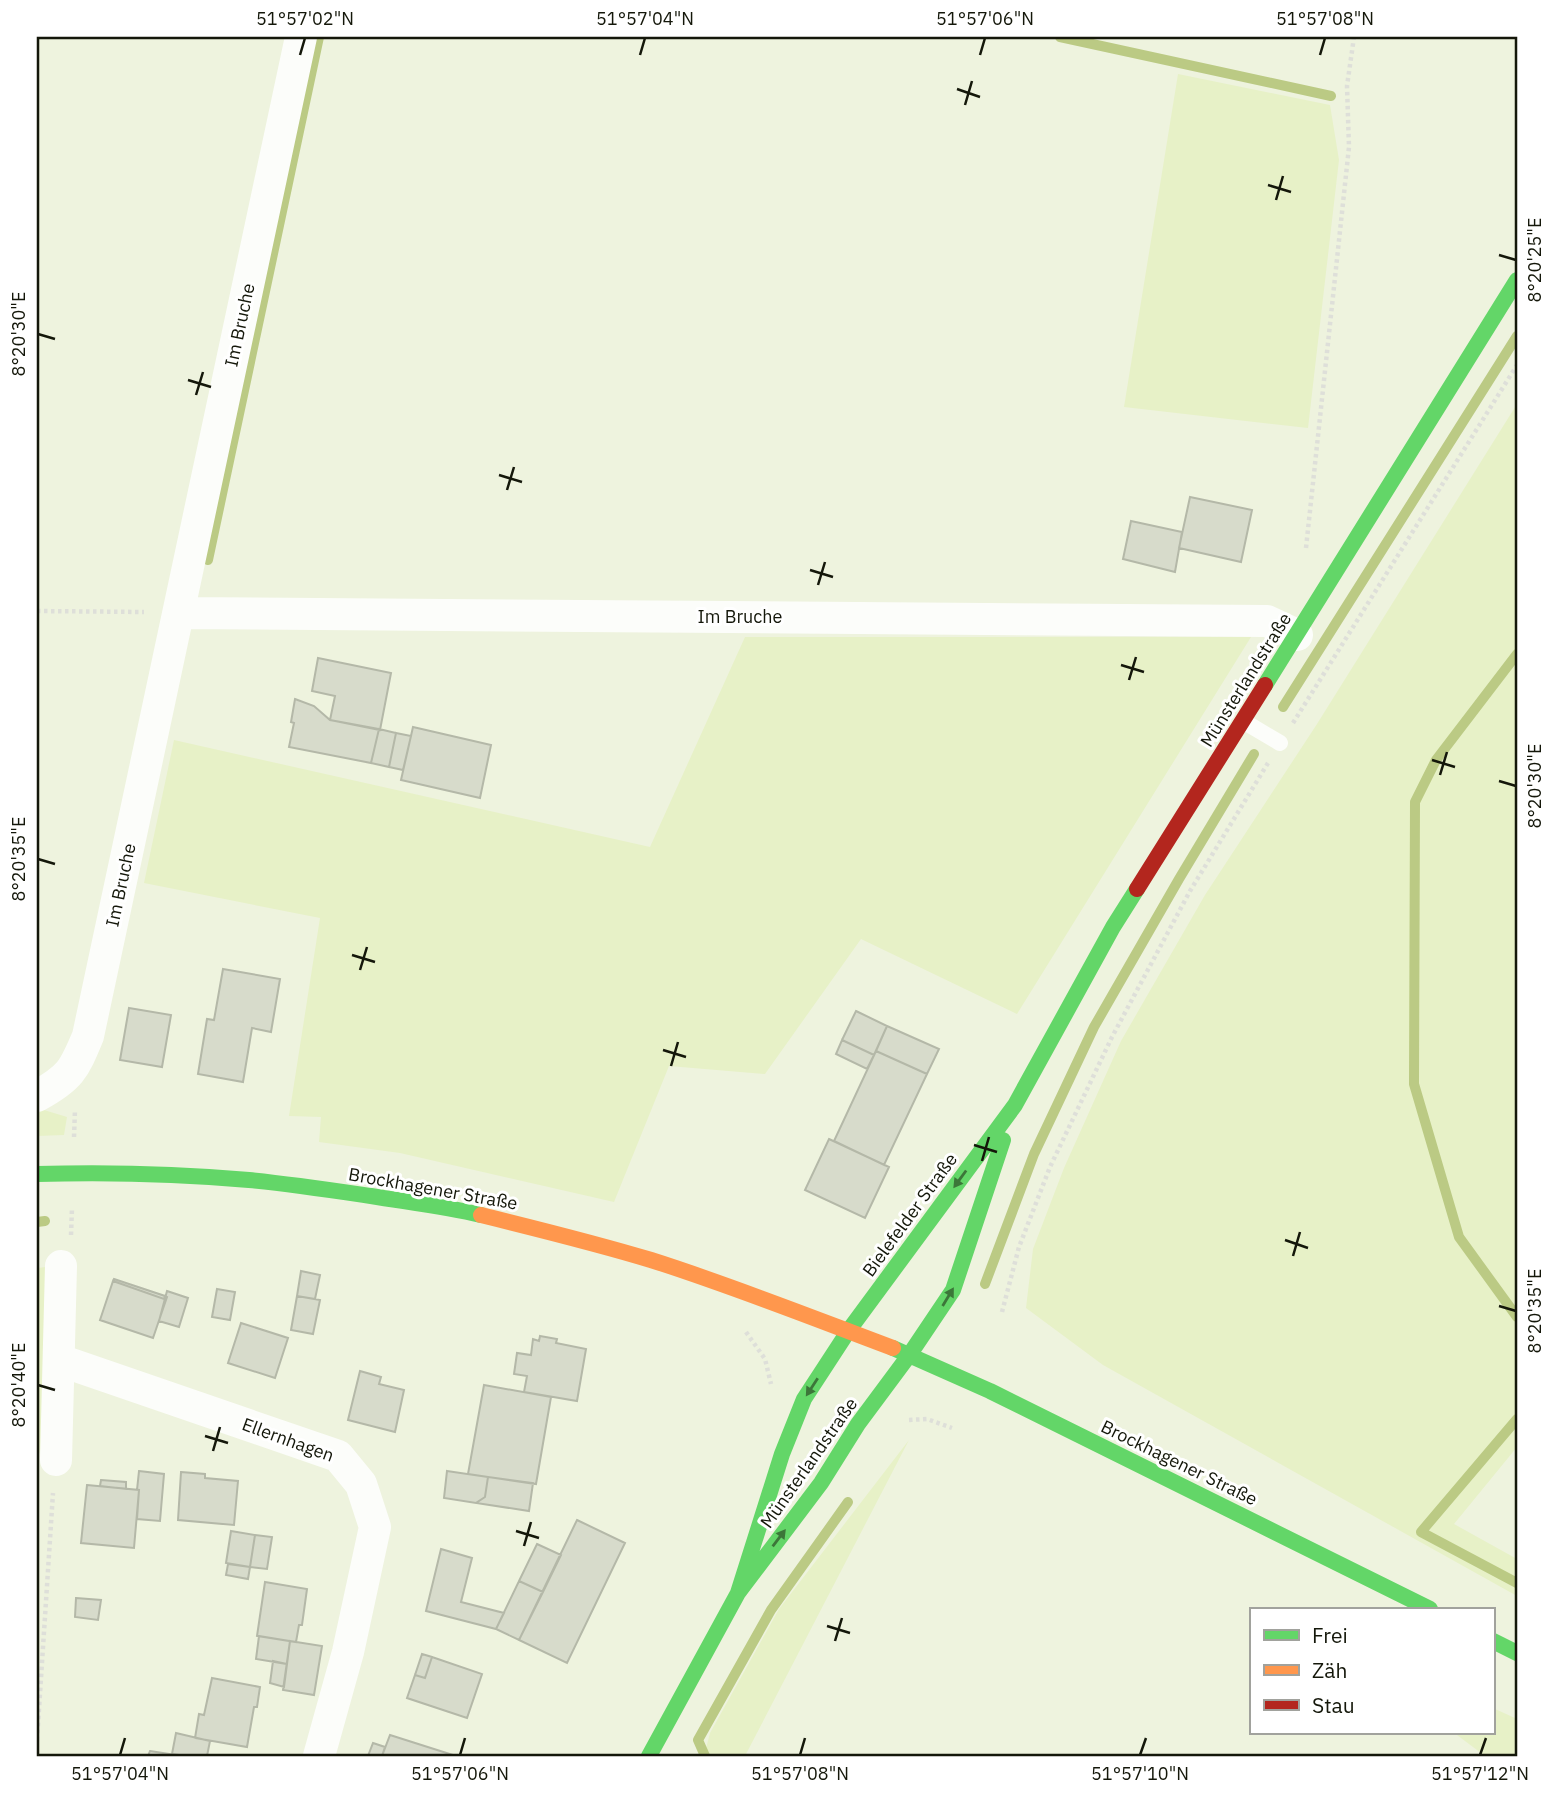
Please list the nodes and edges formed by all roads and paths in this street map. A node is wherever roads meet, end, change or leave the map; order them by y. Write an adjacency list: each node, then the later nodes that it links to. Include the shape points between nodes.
1 (301, 37): 7 (street, Im Bruche)
2 (1354, 37): 5 (path, via 1346,86 1349,147 1306,554)
3 (1517, 280): 5 (main road, Münsterlandstraße)
4 (1517, 365): 10 (path)
5 (1325, 589): 8 (main road, Münsterlandstraße)
6 (37, 611): 7 (path)
7 (180, 613): 8 (street, Im Bruche, via 1268,621); 11 (street, Im Bruche, via 88,1036 77,1063)
8 (1297, 635): 9 (main road, Münsterlandstraße)
9 (1243, 722): 10 (lane); 12 (main road, Münsterlandstraße, via 1113,928)
10 (1280, 743): 16 (path, via 1191,891 1106,1049 1050,1167 1019,1247)
11 (48, 1090): 13 (path, via 75,1102)
12 (1015, 1105): 18 (main road, Bielefelder Straße, one-way to 18); 19 (main road, one-way to 12, via 953,1290)
13 (74, 1173): 14 (main road, Brockhagener Straße); 15 (path, via 70,1253); 18 (main road, Brockhagener Straße, via 249,1180 460,1210 653,1261)
14 (37, 1174)
15 (61, 1266): 20 (street)
16 (1002, 1312)
17 (744, 1329): 21 (path, via 765,1359)
18 (849, 1330): 19 (main road, Brockhagener Straße); 25 (main road, Münsterlandstraße, one-way to 25, via 804,1399)
19 (910, 1354): 25 (main road, Münsterlandstraße, one-way to 19); 26 (main road, Brockhagener Straße)
20 (59, 1360): 24 (street); 30 (street, Ellernhagen, via 338,1456 362,1484 375,1527)
21 (771, 1385)
22 (906, 1420): 23 (path, via 927,1419)
23 (952, 1428)
24 (55, 1474): 29 (path)
25 (738, 1593): 31 (main road, Münsterlandstraße)
26 (1428, 1608)
27 (1494, 1642): 28 (main road)
28 (1517, 1653)
29 (37, 1740)
30 (319, 1756)
31 (649, 1756)

